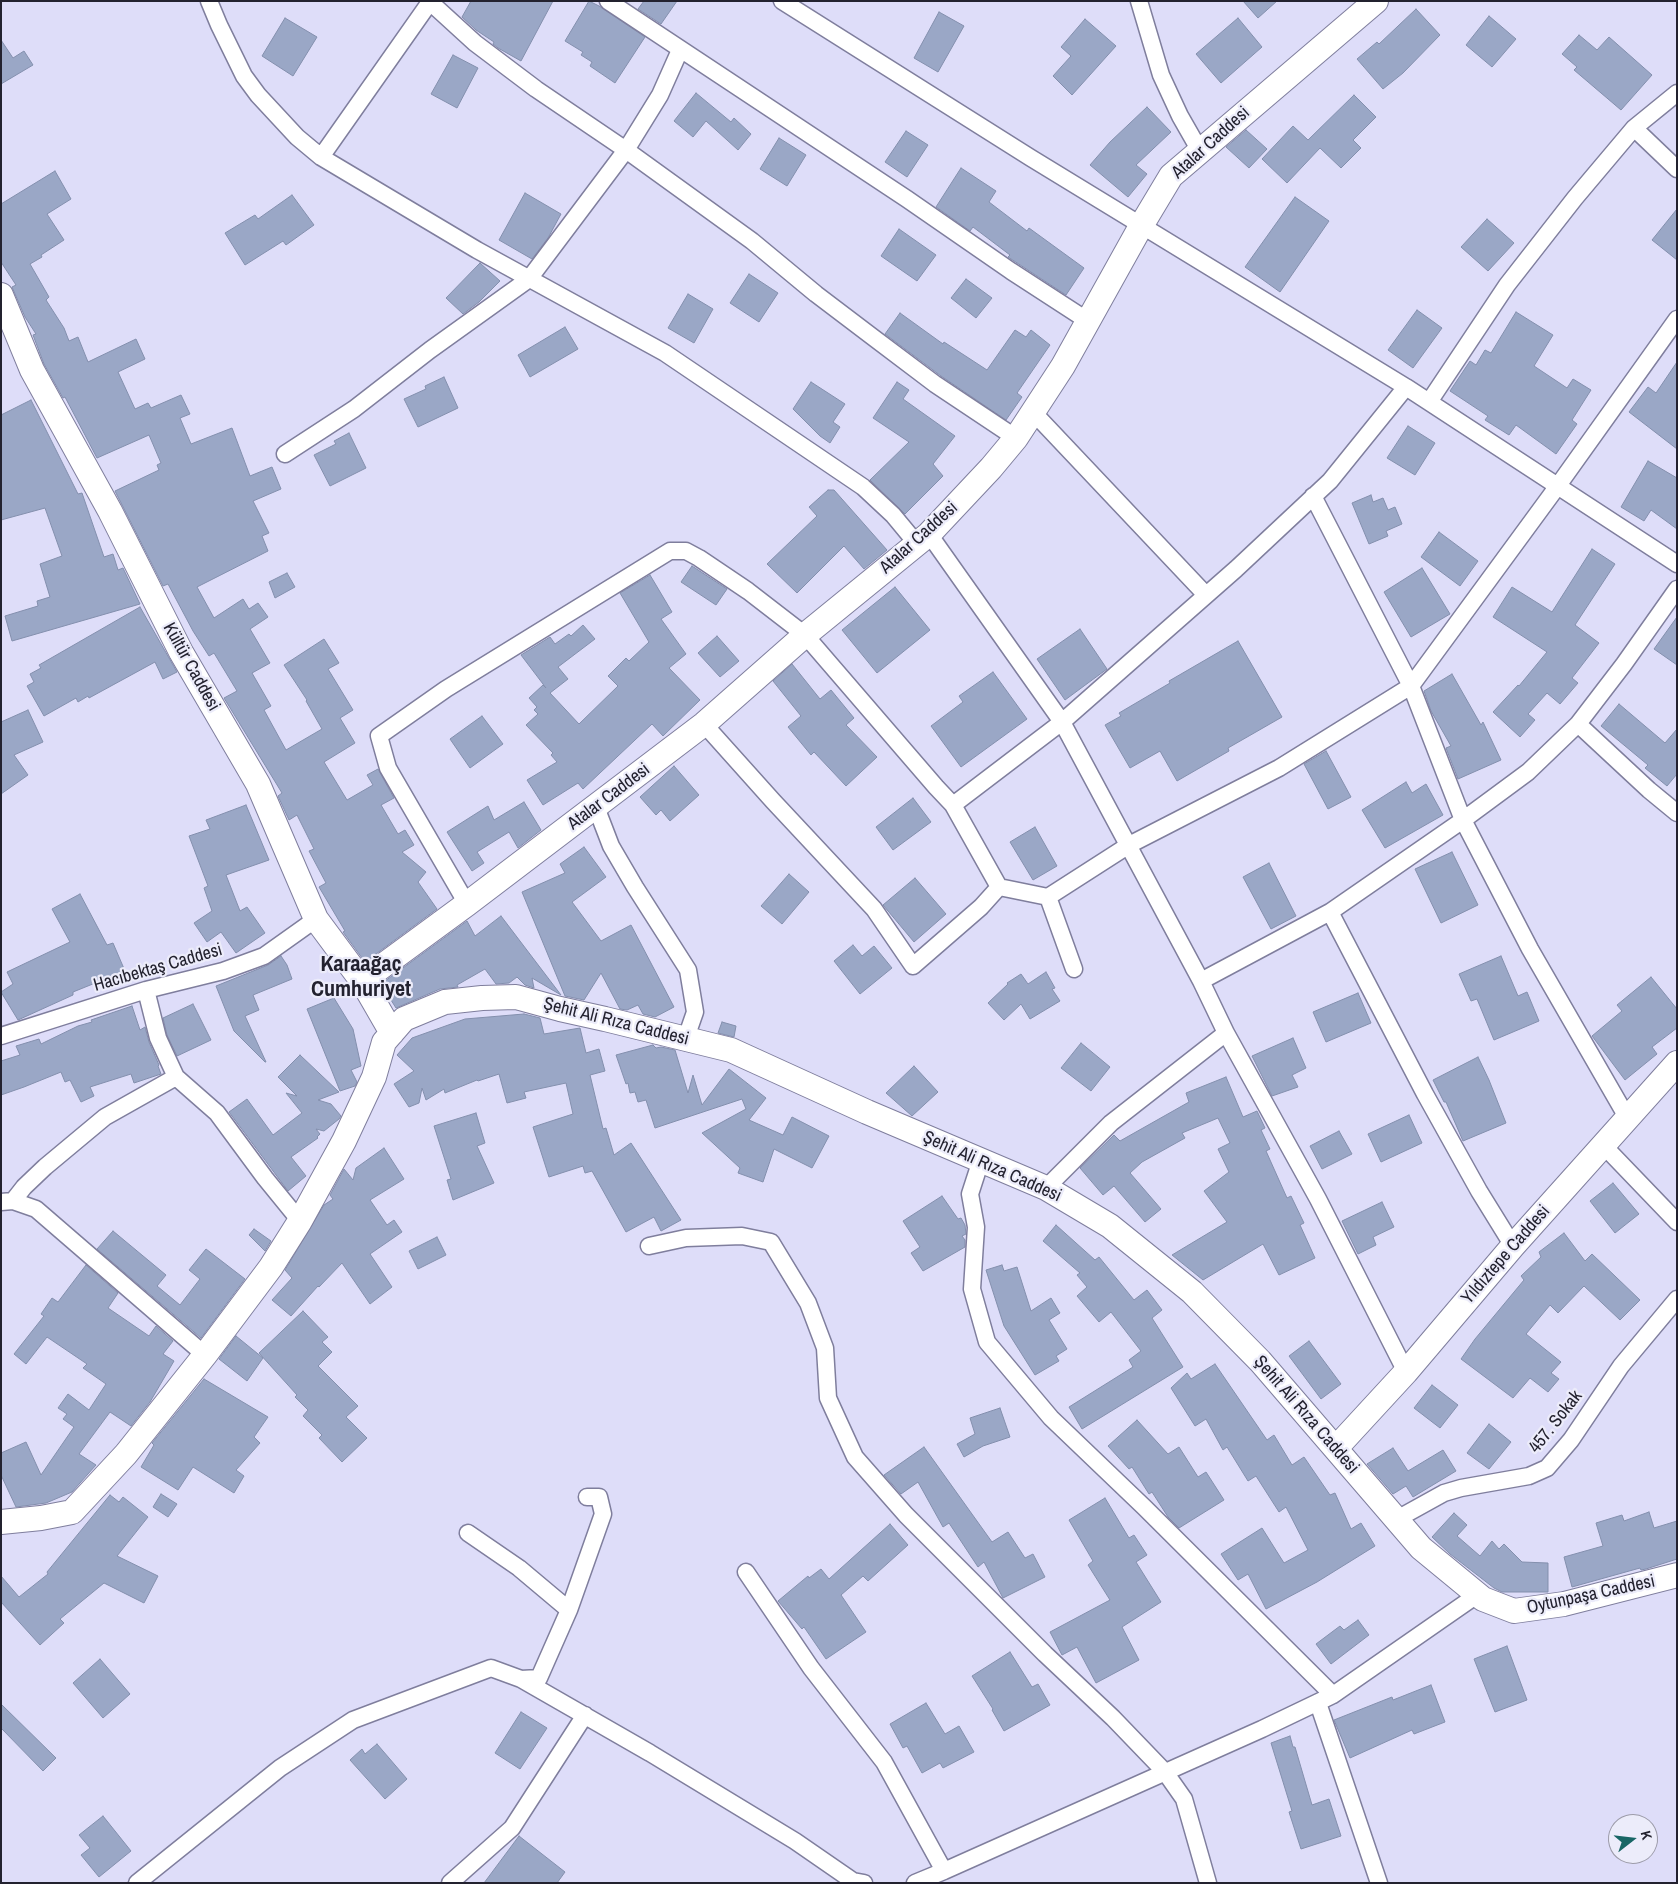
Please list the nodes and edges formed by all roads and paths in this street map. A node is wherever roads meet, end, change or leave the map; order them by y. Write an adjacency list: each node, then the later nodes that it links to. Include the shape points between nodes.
1 (209, 1): 12 (street, via 240,67 258,95 297,137)
2 (608, 1): 7 (street)
3 (782, 1): 14 (street)
4 (1138, 1): 11 (street, via 1161,75)
5 (1376, 1): 11 (street, Atalar Caddesi)
6 (430, 2): 10 (street, via 475,43); 12 (street)
7 (680, 50): 10 (street, via 660,95); 18 (street)
8 (1677, 93): 9 (street)
9 (1634, 128): 13 (street); 20 (street, via 1507,285)
10 (626, 150): 15 (street); 22 (street, via 752,241 935,384)
11 (1200, 151): 14 (street, Atalar Caddesi, via 1171,176)
12 (321, 157): 15 (street)
13 (1677, 169)
14 (1141, 226): 18 (street, Atalar Caddesi); 19 (street)
15 (529, 279): 23 (street, via 354,409); 26 (street, via 665,353 863,487)
16 (1, 295): 44 (street, Kültür Caddesi, via 32,370 110,511 181,652 258,784)
17 (1677, 319): 24 (street)
18 (1088, 321): 21 (street, Atalar Caddesi)
19 (1406, 387): 20 (street); 25 (street, via 1330,481)
20 (1429, 402): 24 (street)
21 (1033, 412): 22 (street, Atalar Caddesi); 29 (street)
22 (1016, 438): 26 (street, Atalar Caddesi)
23 (284, 454)
24 (1557, 487): 27 (street); 31 (street)
25 (1314, 496): 29 (street); 31 (street)
26 (923, 539): 30 (street, Atalar Caddesi); 32 (street)
27 (1677, 564)
28 (1677, 589): 34 (street)
29 (1206, 595): 32 (street)
30 (805, 635): 33 (street, Atalar Caddesi); 35 (street); 42 (street, via 699,558 686,551 670,551 446,689 379,736 388,768)
31 (1412, 686): 38 (street); 39 (street, via 1279,768)
32 (1062, 722): 35 (street); 39 (street)
33 (704, 724): 36 (street, Atalar Caddesi); 40 (street, via 874,908 913,966 981,907)
34 (1578, 724): 37 (street); 38 (street, via 1528,772)
35 (954, 805): 40 (street)
36 (596, 807): 42 (street, Atalar Caddesi); 52 (street, via 611,846 688,970 695,1012)
37 (1677, 813)
38 (1463, 820): 43 (street); 55 (street, via 1530,950)
39 (1129, 845): 41 (street); 47 (street)
40 (999, 887): 41 (street)
41 (1048, 897): 45 (street)
42 (466, 904): 46 (street, Atalar Caddesi)
43 (1330, 912): 47 (street); 63 (street, via 1424,1094)
44 (316, 919): 46 (street, Kültür Caddesi); 48 (street, Hacıbektaş Caddesi, via 264,956 223,971)
45 (1074, 969)
46 (362, 981): 51 (street, Kültür Caddesi)
47 (1202, 981): 49 (street)
48 (146, 990): 50 (street, Hacıbektaş Caddesi); 54 (street, via 158,1038)
49 (1226, 1033): 58 (street, via 1111,1123); 66 (street, via 1318,1200)
50 (1, 1036)
51 (388, 1037): 52 (street, Şehit Ali Rıza Caddesi, via 404,1019 445,1002 516,997); 60 (street, via 374,1077 344,1141)
52 (686, 1038): 57 (street, Şehit Ali Rıza Caddesi, via 731,1050)
53 (1677, 1062): 55 (street, Yıldıztepe Caddesi)
54 (176, 1077): 59 (street, via 105,1117); 60 (street, via 217,1113)
55 (1628, 1119): 56 (street, Yıldıztepe Caddesi)
56 (1604, 1146): 61 (street); 63 (street, Yıldıztepe Caddesi)
57 (981, 1160): 58 (street, Şehit Ali Rıza Caddesi); 77 (street, via 970,1194 976,1227 972,1289 987,1342 1051,1418)
58 (1046, 1188): 67 (street, Şehit Ali Rıza Caddesi, via 1110,1226 1192,1292 1260,1361)
59 (7, 1201): 65 (street, via 36,1209)
60 (300, 1221): 65 (street)
61 (1677, 1222)
62 (649, 1246): 80 (street, via 704,1237 742,1236 771,1242 808,1303 825,1348 828,1398 855,1457 906,1515)
63 (1513, 1246): 66 (street, Yıldıztepe Caddesi)
64 (1677, 1299): 69 (street, 457. Sokak, via 1621,1366 1572,1440 1546,1468 1529,1476 1461,1488)
65 (205, 1355): 70 (street, via 126,1454 72,1512)
66 (1406, 1372): 67 (street, Yıldıztepe Caddesi)
67 (1336, 1448): 69 (street, Şehit Ali Rıza Caddesi)
68 (587, 1496): 75 (street, via 600,1498 603,1514)
69 (1397, 1519): 74 (street, Şehit Ali Rıza Caddesi, via 1422,1548)
70 (1, 1522)
71 (468, 1533): 75 (street, via 519,1568)
72 (746, 1572): 81 (street, via 812,1668 884,1762)
73 (1677, 1575): 74 (street, Oytunpaşa Caddesi, via 1564,1604 1514,1611)
74 (1478, 1595): 77 (street)
75 (569, 1610): 76 (street, via 539,1678)
76 (521, 1679): 79 (street); 82 (street, via 491,1668 353,1720 280,1768)
77 (1333, 1695): 78 (street)
78 (1318, 1702): 80 (street); 87 (street)
79 (585, 1715): 83 (street, via 512,1828); 84 (street, via 795,1841 853,1881)
80 (1165, 1772): 81 (street); 86 (street, via 1184,1799)
81 (944, 1872): 85 (street)
82 (137, 1883)
83 (450, 1883)
84 (864, 1883)
85 (915, 1883)
86 (1208, 1883)
87 (1379, 1883)

